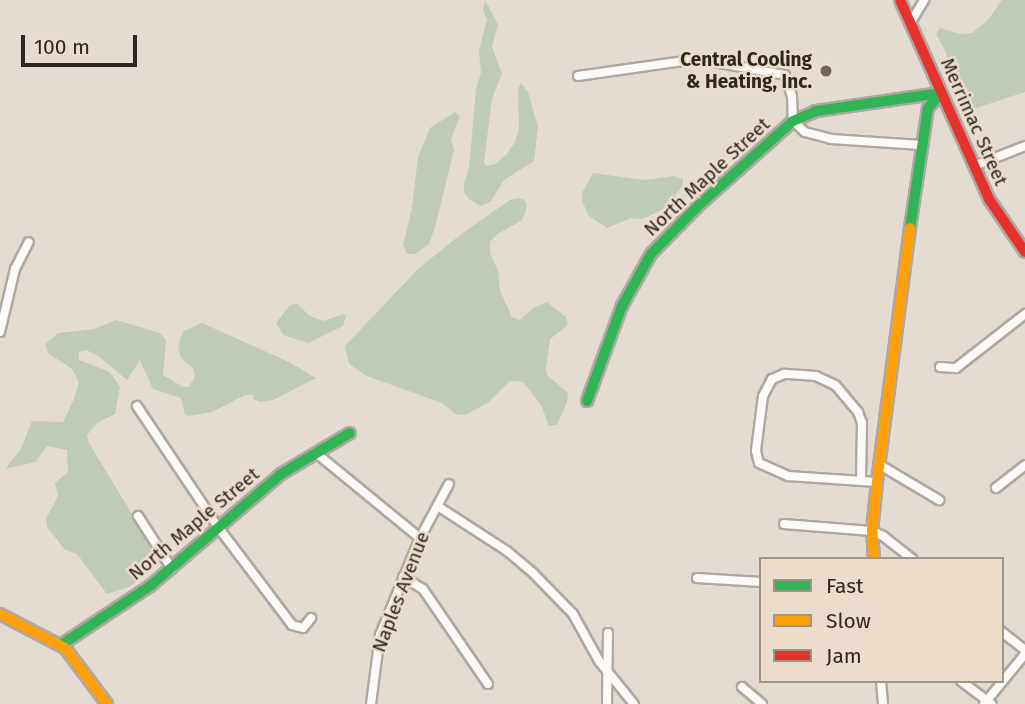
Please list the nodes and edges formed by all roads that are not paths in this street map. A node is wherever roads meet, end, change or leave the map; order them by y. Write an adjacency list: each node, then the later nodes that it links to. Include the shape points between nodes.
1 (900, 0): 3 (street, Merrimac Street)
2 (924, 0): 3 (street)
3 (911, 22): 5 (street, Merrimac Street)
4 (578, 76): 6 (street, via 697,59 785,75)
5 (942, 93): 6 (street, North Maple Street, via 822,109); 7 (street, via 928,108); 9 (street, Merrimac Street)
6 (793, 121): 7 (street, via 819,138); 16 (street, North Maple Street, via 698,206 645,261 622,306)
7 (921, 145): 20 (street)
8 (1025, 146): 9 (street)
9 (974, 166): 11 (street, Merrimac Street, via 1001,219)
10 (29, 242): 12 (street)
11 (1025, 252)
12 (2, 314): 14 (street)
13 (1025, 314): 15 (street, via 956,369)
14 (0, 332)
15 (940, 367)
16 (587, 401)
17 (137, 406): 30 (street)
18 (350, 433): 19 (street, North Maple Street)
19 (316, 453): 30 (street, North Maple Street, via 274,479); 32 (street)
20 (880, 465): 23 (street); 26 (street)
21 (1025, 465): 25 (street)
22 (861, 481): 22 (street, via 788,476 759,463 763,397 772,379 784,374 816,376 835,385 862,423); 23 (street)
23 (877, 482): 31 (street)
24 (449, 484): 27 (street, Naples Avenue)
25 (996, 488)
26 (939, 500)
27 (439, 507): 32 (street, Naples Avenue); 45 (street, via 534,574 576,619)
28 (138, 516): 35 (street)
29 (784, 524): 31 (street)
30 (218, 527): 35 (street, North Maple Street); 40 (street, via 292,625 303,628)
31 (872, 531): 33 (street); 34 (street)
32 (420, 538): 36 (street, Naples Avenue)
33 (874, 557)
34 (909, 557)
35 (172, 569): 43 (street, North Maple Street)
36 (403, 577): 50 (street, via 423,589); 54 (street, Naples Avenue, via 378,643)
37 (697, 578): 38 (street)
38 (759, 582)
39 (0, 614): 43 (street)
40 (311, 618)
41 (608, 633): 45 (street)
42 (1004, 634): 44 (street)
43 (61, 645): 53 (street)
44 (1025, 652): 46 (street)
45 (609, 672): 55 (street); 56 (street)
46 (1004, 680)
47 (881, 683): 58 (street)
48 (963, 683): 52 (street)
49 (1002, 683): 52 (street)
50 (488, 684)
51 (742, 687): 57 (street)
52 (987, 703)
53 (107, 704)
54 (371, 704)
55 (607, 704)
56 (634, 704)
57 (762, 704)
58 (883, 704)

